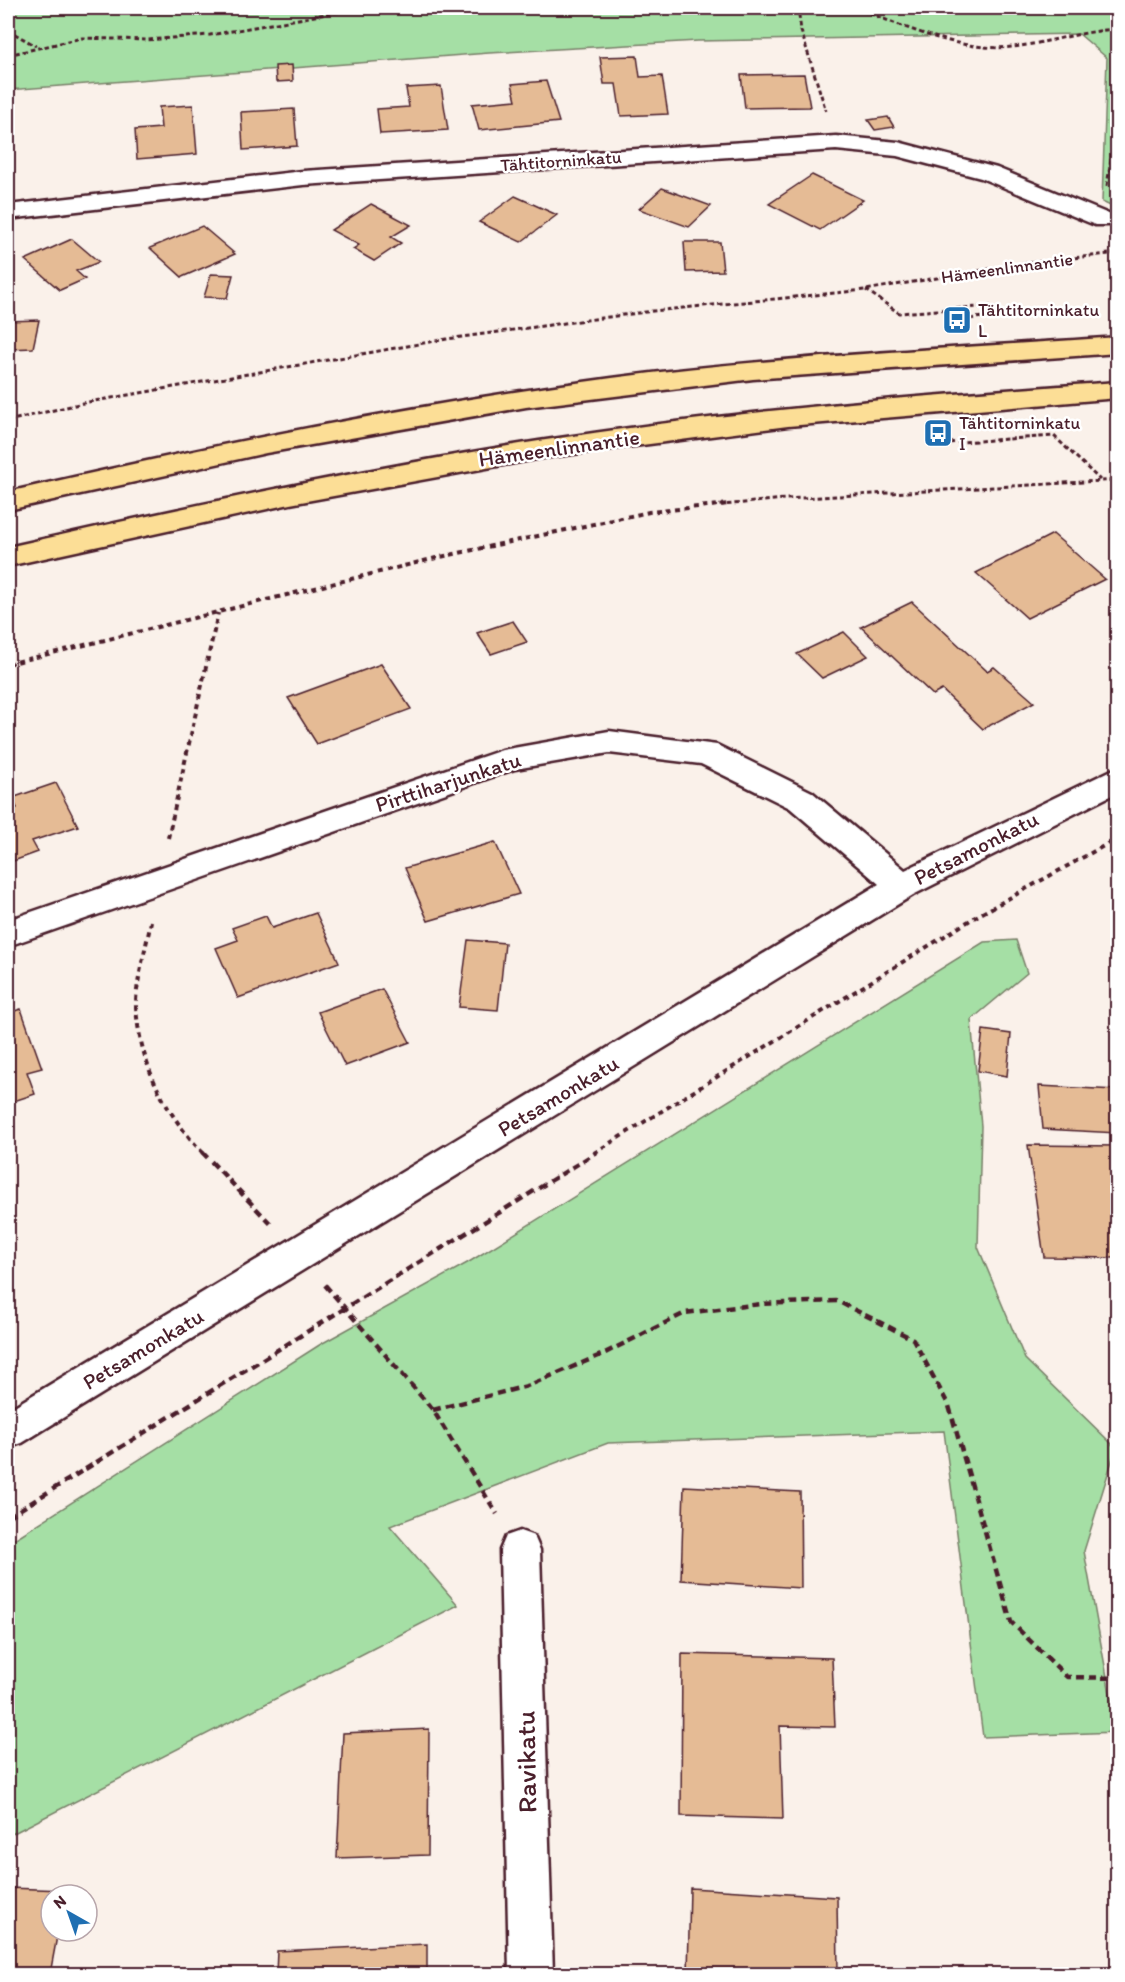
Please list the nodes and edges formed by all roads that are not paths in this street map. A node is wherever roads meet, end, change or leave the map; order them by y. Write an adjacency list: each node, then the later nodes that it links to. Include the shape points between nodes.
1 (8, 212): 2 (street, Tähtitorninkatu, via 303,178 836,143 898,149 989,173)
2 (1103, 220)
3 (1118, 345): 5 (main road, via 702,376 440,411 180,460)
4 (1118, 390): 6 (main road, Hämeenlinnantie, via 714,426 463,462 206,510)
5 (8, 501)
6 (8, 557)
7 (1118, 778): 8 (street, Petsamonkatu)
8 (902, 886): 9 (street, Pirttiharjunkatu, via 801,800 706,753 609,742 513,758); 10 (street, Petsamonkatu)
9 (8, 933)
10 (8, 1430)
11 (520, 1550): 12 (street, Ravikatu)
12 (531, 1974)

